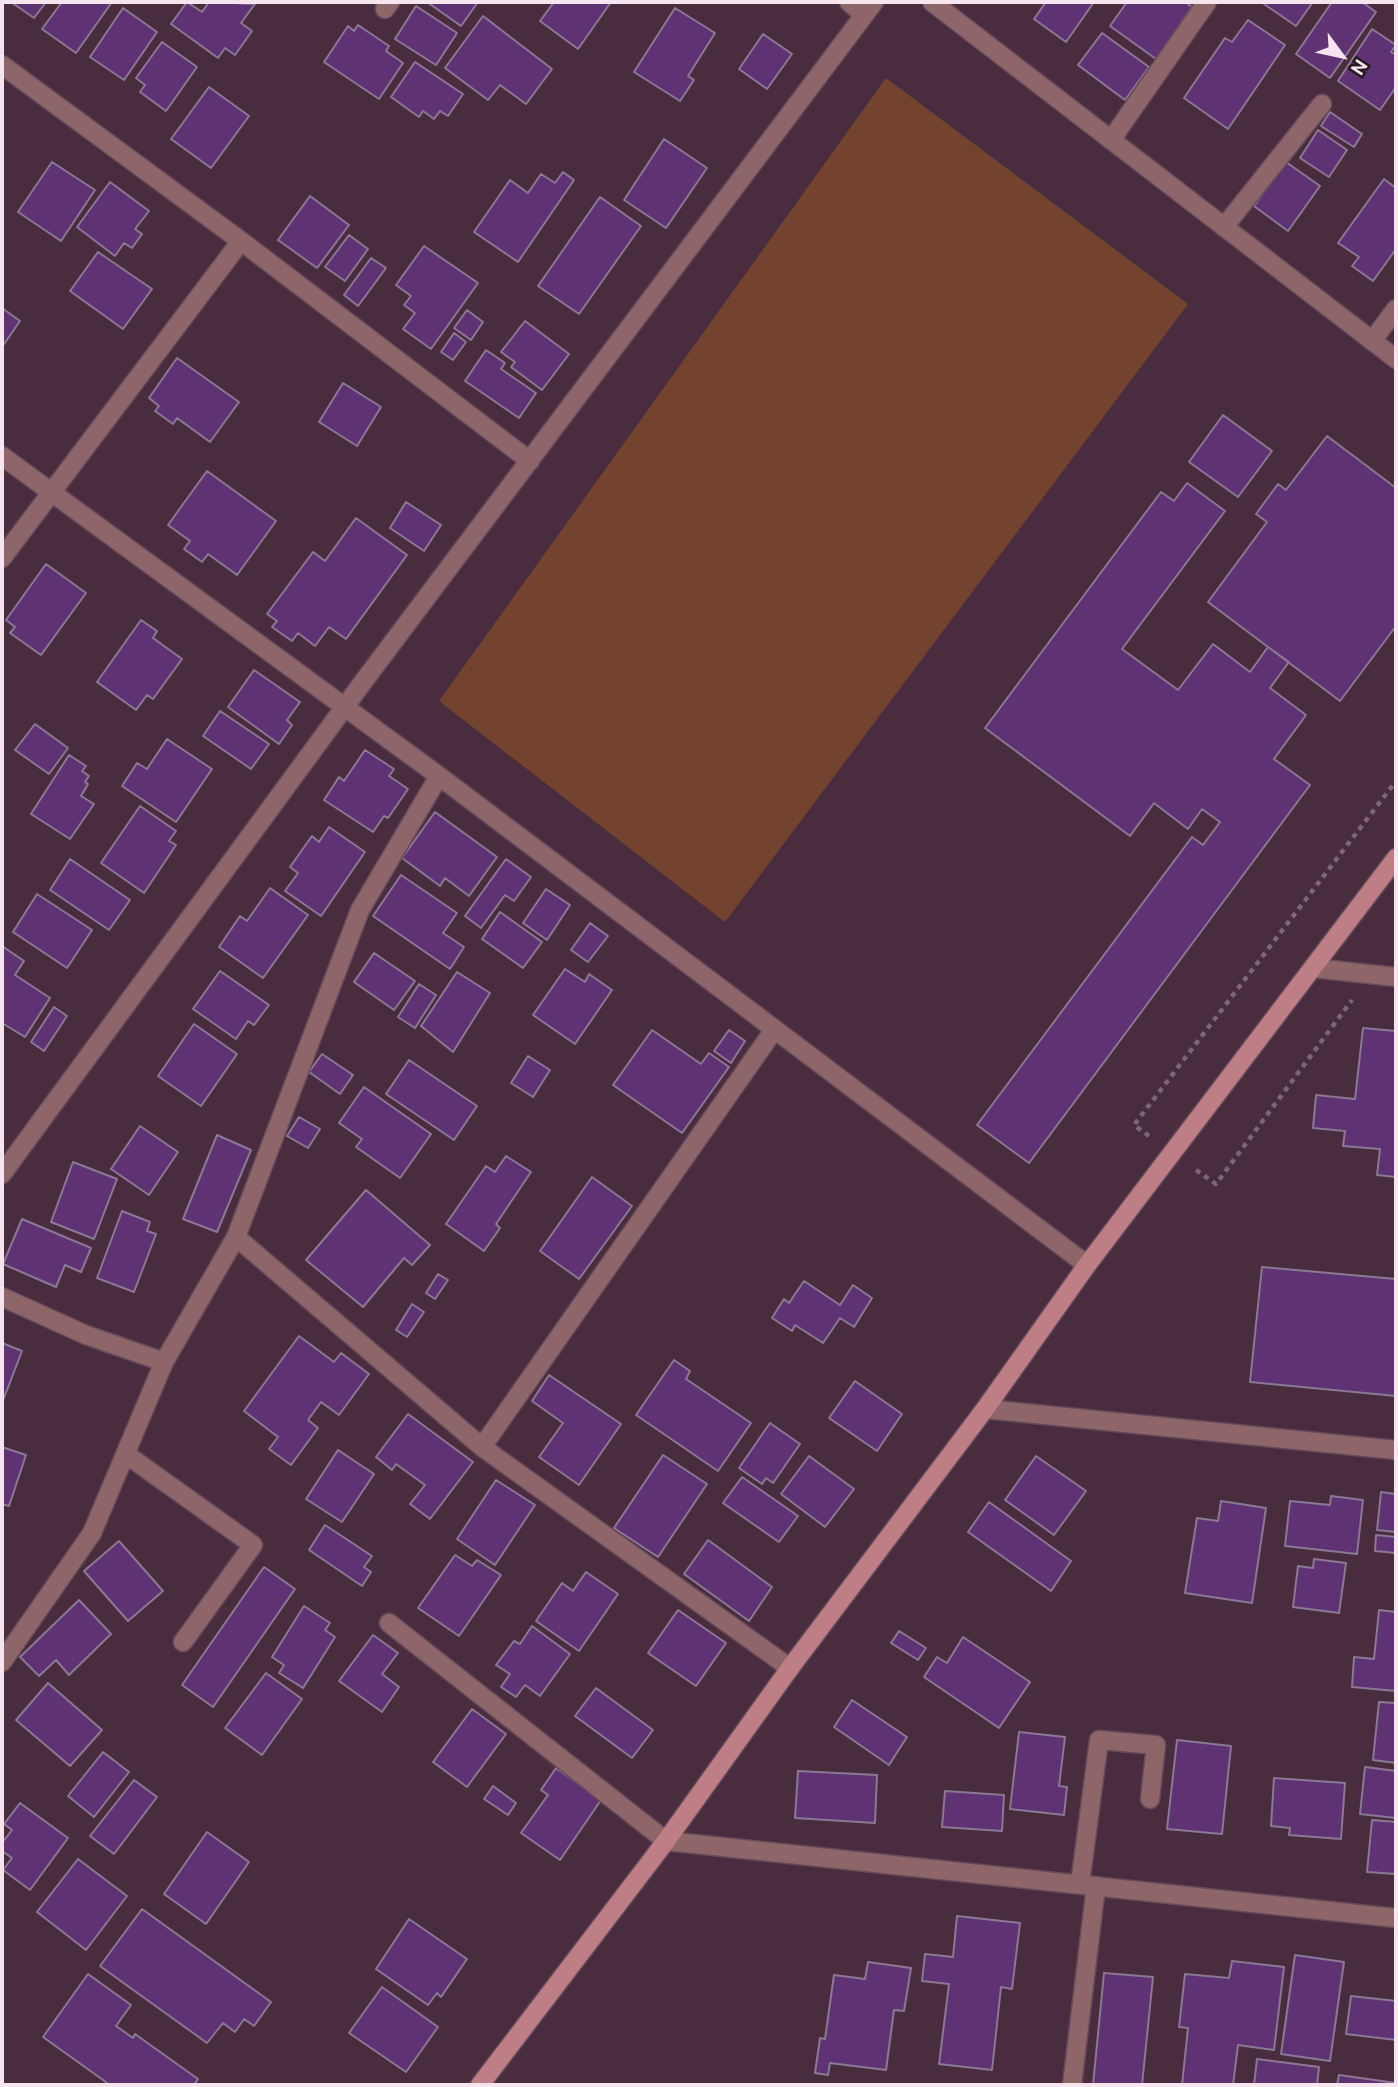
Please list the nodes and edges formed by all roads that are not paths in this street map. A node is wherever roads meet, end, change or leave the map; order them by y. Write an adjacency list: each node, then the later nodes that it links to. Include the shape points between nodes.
1 (849, 2): 4 (street)
2 (932, 2): 7 (street)
3 (1207, 2): 7 (street)
4 (869, 8): 14 (street)
5 (2, 65): 9 (street)
6 (1322, 104): 8 (street)
7 (1111, 140): 8 (street)
8 (1224, 227): 11 (street)
9 (241, 241): 14 (street); 15 (street)
10 (1396, 309): 11 (street)
11 (1372, 341): 12 (street)
12 (1396, 359)
13 (2, 456): 15 (street)
14 (530, 461): 17 (street)
15 (51, 493): 16 (street); 17 (street)
16 (2, 558)
17 (344, 708): 18 (street); 23 (street)
18 (439, 776): 22 (street); 24 (street, via 360,910)
19 (1396, 858): 20 (street)
20 (1313, 968): 21 (street); 25 (street)
21 (1396, 977)
22 (774, 1030): 25 (street); 29 (street)
23 (2, 1174)
24 (236, 1237): 27 (street); 29 (street)
25 (1087, 1265): 28 (street)
26 (2, 1297): 27 (street, via 86,1335)
27 (164, 1362): 31 (street)
28 (985, 1409): 30 (street); 35 (street)
29 (482, 1447): 35 (street)
30 (1396, 1450)
31 (127, 1455): 33 (street, via 253,1545); 34 (street, via 92,1533)
32 (389, 1623): 37 (street)
33 (183, 1642)
34 (2, 1662)
35 (790, 1668): 37 (street)
36 (1150, 1799): 38 (street, via 1156,1745 1099,1740)
37 (666, 1841): 38 (street); 40 (street)
38 (1088, 1885): 39 (street); 41 (street)
39 (1396, 1918)
40 (480, 2085)
41 (1072, 2085)

